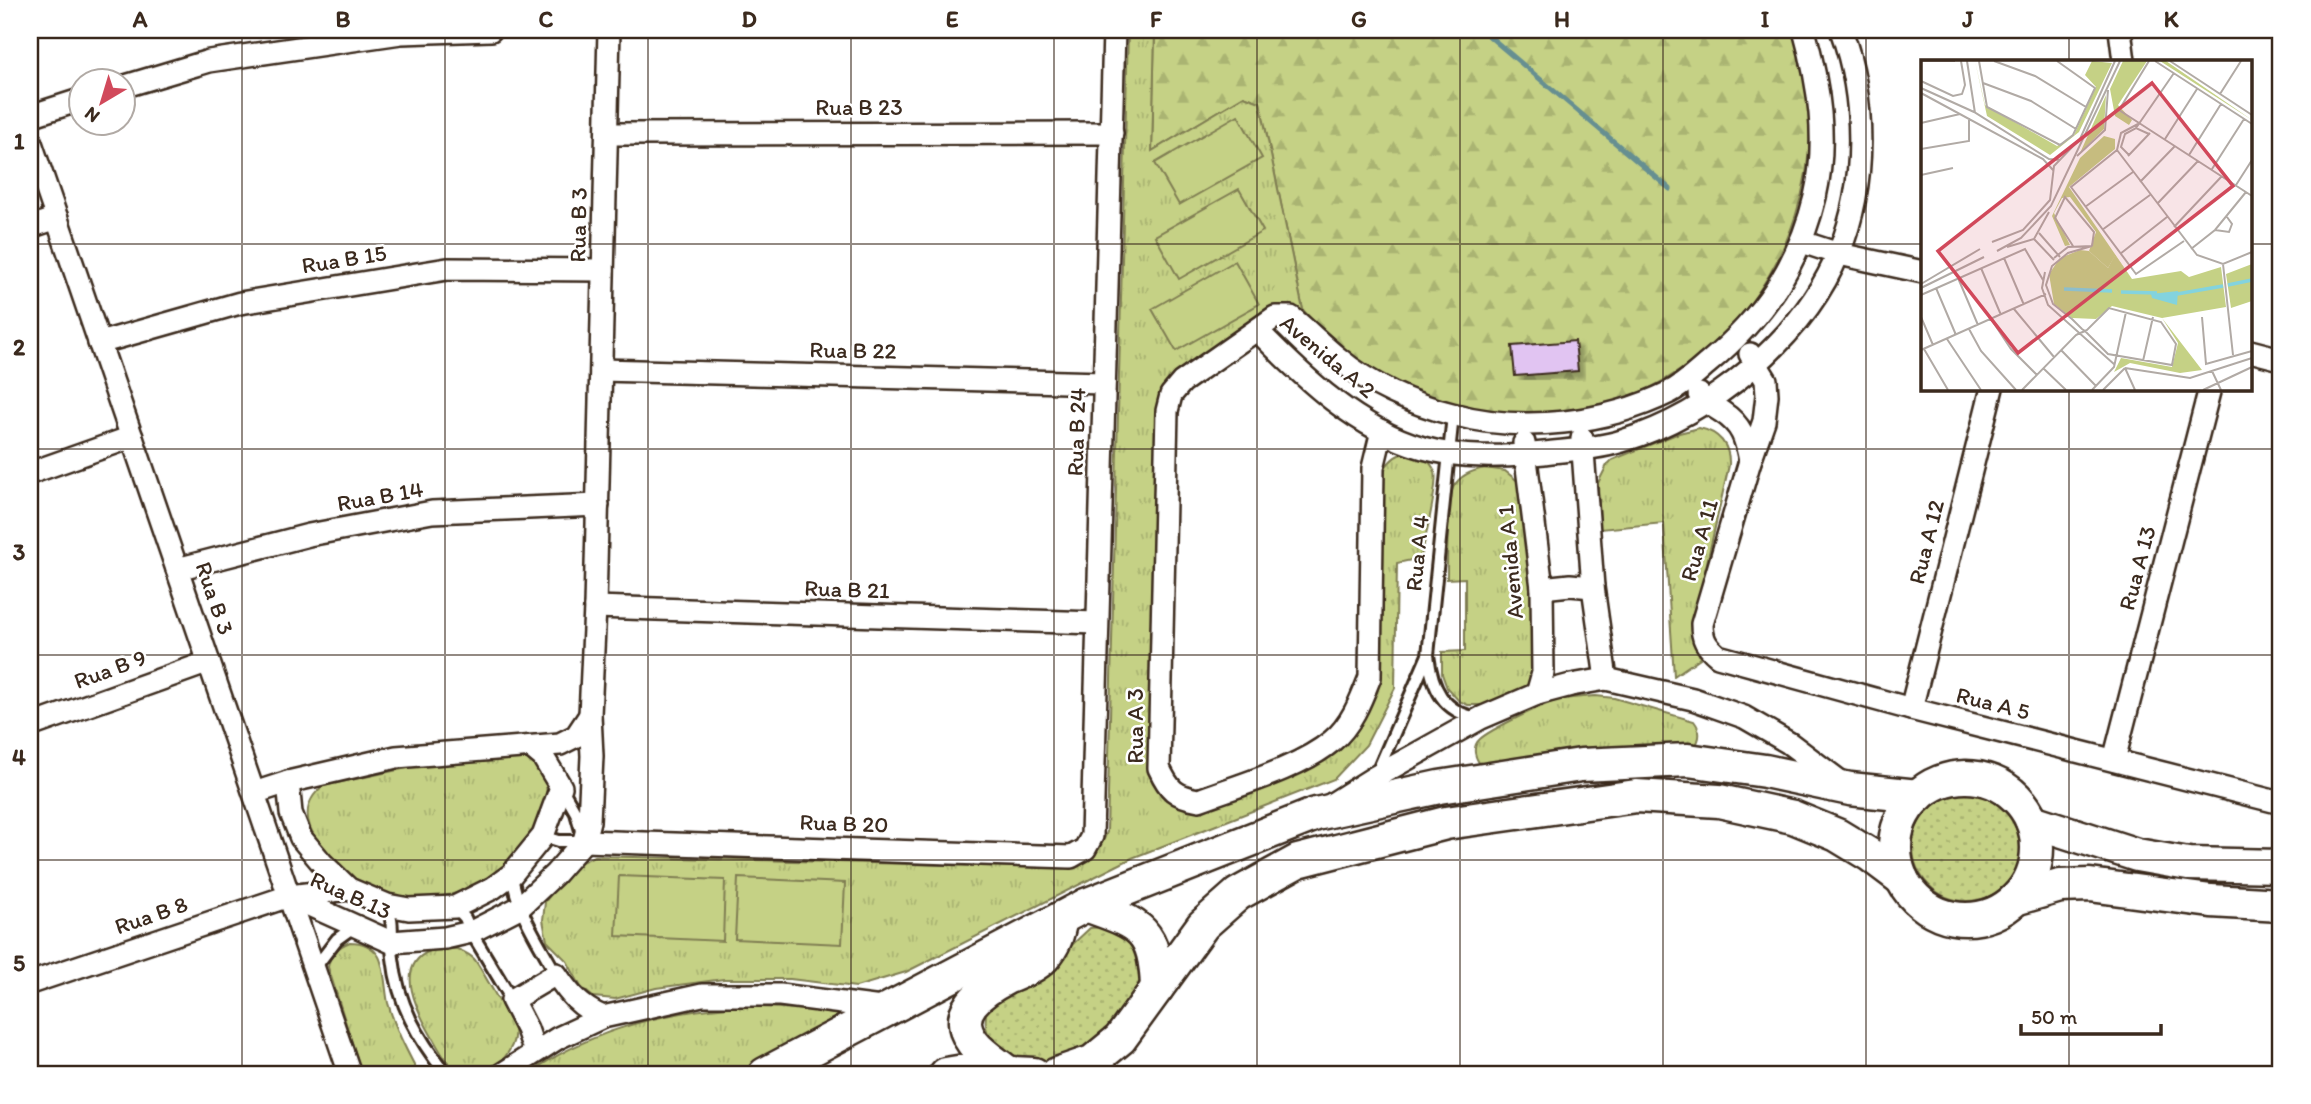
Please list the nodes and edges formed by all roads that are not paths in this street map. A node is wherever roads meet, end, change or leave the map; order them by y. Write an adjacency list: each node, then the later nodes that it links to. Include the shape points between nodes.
1 (491, 30): 8 (street, via 401,33 209,61)
2 (609, 30): 12 (street, Rua B 3)
3 (1114, 30): 11 (street, Rua B 24)
4 (1804, 30): 16 (street, Avenida A 2, via 1815,69 1821,150 1815,195)
5 (1841, 30): 17 (street, Avenida A 2, via 1858,100 1859,163 1853,211)
6 (2120, 30): 7 (street)
7 (2124, 60)
8 (136, 83)
9 (66, 104): 10 (street)
10 (30, 116)
11 (1112, 133): 12 (street, Rua B 23); 28 (street, Rua B 24)
12 (607, 134): 18 (street, Rua B 3)
13 (30, 140): 14 (street, Rua B 3)
14 (57, 218): 15 (street); 22 (street, Rua B 3)
15 (30, 227)
16 (1801, 242): 17 (street); 21 (street, Avenida A 2, via 1783,279)
17 (1839, 254): 19 (street); 25 (street, Avenida A 2, via 1808,308)
18 (603, 270): 22 (street, Rua B 15, via 447,269 240,303); 26 (street, Rua B 3)
19 (1921, 272)
20 (1257, 330): 32 (street, Avenida A 2, via 1275,317 1291,317 1340,360 1377,384); 35 (street, Avenida A 2, via 1308,380); 35 (street, Rua A 3, via 1182,382 1171,395 1167,411 1159,768 1167,786 1182,797 1199,800 1301,760 1333,741 1357,710 1370,677 1373,468)
21 (1736, 340): 25 (street, Rua A 11); 27 (street, Avenida A 2)
22 (100, 343): 36 (street, Rua B 3)
23 (2252, 352): 24 (street)
24 (2281, 359)
25 (1757, 363): 31 (street, Avenida A 2); 40 (street, Rua A 11, via 1766,380 1767,395 1764,421)
26 (601, 370): 28 (street, Rua B 22); 42 (street, Rua B 3)
27 (1689, 379): 31 (street); 33 (street, Avenida A 2, via 1630,408)
28 (1104, 383): 47 (street, Rua B 24)
29 (1991, 390): 53 (street, Rua A 12)
30 (2209, 390): 58 (street, Rua A 13)
31 (1705, 403): 37 (street, Avenida A 2, via 1661,426); 40 (street, via 1741,428)
32 (1453, 415): 34 (street, Avenida A 2); 38 (lane, Rua A 4)
33 (1581, 419): 34 (street, Avenida A 2); 37 (street)
34 (1524, 424): 39 (street, Avenida A 1)
35 (1382, 431): 38 (street, Avenida A 2)
36 (132, 437): 41 (street); 43 (street, Rua B 3)
37 (1583, 450): 39 (street, Avenida A 2); 44 (street)
38 (1448, 454): 39 (street, Avenida A 2); 49 (lane, Rua A 4)
39 (1525, 455): 45 (street, Avenida A 1)
40 (1750, 461): 48 (street, Rua A 11)
41 (30, 473)
42 (598, 505): 43 (street, Rua B 14, via 432,512); 46 (street, Rua B 3)
43 (177, 569): 50 (street, Rua B 3)
44 (1593, 587): 45 (street); 51 (street)
45 (1542, 588): 52 (street, Avenida A 1, via 1543,673)
46 (595, 607): 47 (street, Rua B 21); 54 (street, Rua B 3)
47 (1097, 622): 69 (street, Rua B 24)
48 (1702, 635): 53 (street, Rua A 5, via 1718,656)
49 (1428, 655): 55 (lane, Rua A 4, via 1437,692 1462,713); 59 (lane, Rua A 4)
50 (209, 662): 56 (street, Rua B 9); 63 (street, Rua B 3)
51 (1606, 679): 52 (street); 62 (street, via 1693,699 1744,717 1789,743)
52 (1537, 694): 55 (street)
53 (1911, 709): 58 (street, Rua A 5)
54 (590, 715): 57 (street, via 582,730 569,740); 70 (street, Rua B 3, via 589,821)
55 (1481, 718): 59 (street)
56 (30, 726)
57 (531, 747): 60 (street, via 397,757); 61 (street, via 543,757)
58 (2113, 760): 65 (street, Rua A 5)
59 (1376, 777): 66 (street)
60 (288, 782): 63 (street); 74 (street, Rua B 13, via 291,813 301,838)
61 (561, 787): 68 (street, Rua B 13); 70 (lane, via 576,813)
62 (1850, 789): 64 (street); 66 (street, via 1688,760 1594,764 1439,787)
63 (254, 793): 75 (street, Rua B 3)
64 (1918, 796): 67 (street, via 1937,783 1981,779 2002,787 2020,802); 73 (street, via 1896,835)
65 (2281, 803)
66 (1316, 814): 81 (street)
67 (2032, 821): 71 (street, via 2137,855 2188,864); 76 (street, via 2037,862)
68 (543, 836): 70 (lane); 72 (street, Rua B 13)
69 (1092, 836): 70 (street, Rua B 20, via 1085,849 1071,857)
70 (584, 841): 80 (street, Rua B 13)
71 (2281, 866)
72 (512, 874): 79 (street, Rua B 13); 80 (lane)
73 (1902, 879): 76 (street, via 1915,898 1934,912 1955,919 1978,919 2000,912); 88 (street, via 1838,835 1793,817 1719,801 1636,796 1446,823 1298,861 1238,894 1203,925)
74 (349, 889): 75 (street, Rua B 13); 77 (street, Rua B 13)
75 (289, 896): 82 (street, Rua B 13); 85 (street, Rua B 3); 87 (street, Rua B 8)
76 (2018, 898): 78 (street, via 2060,886 2090,885)
77 (387, 905): 79 (street, Rua B 13); 84 (lane)
78 (2281, 905)
79 (455, 907): 83 (lane)
80 (520, 907): 83 (street, Rua B 13); 86 (lane)
81 (1073, 912): 88 (street, via 1129,920 1146,936 1156,957); 90 (street); 95 (street, via 1042,960 989,987 967,1009 966,1027 973,1044)
82 (356, 926): 84 (street, Rua B 13); 85 (lane, via 337,939)
83 (471, 932): 84 (street, Rua B 13, via 445,939); 89 (lane)
84 (391, 942): 94 (lane, via 404,1008)
85 (314, 969): 96 (street, Rua B 3)
86 (556, 974): 89 (street); 91 (street, via 571,997)
87 (30, 983)
88 (1157, 988): 92 (street)
89 (512, 1000): 93 (street)
90 (889, 1009): 91 (street, via 780,995 702,995); 98 (street)
91 (603, 1017): 93 (street)
92 (1120, 1039): 100 (street, via 1092,1062); 101 (street)
93 (535, 1052): 97 (street)
94 (441, 1072)
95 (1020, 1073): 99 (street)
96 (350, 1074)
97 (502, 1074)
98 (765, 1074)
99 (947, 1074)
100 (1057, 1074)
101 (1118, 1074)

